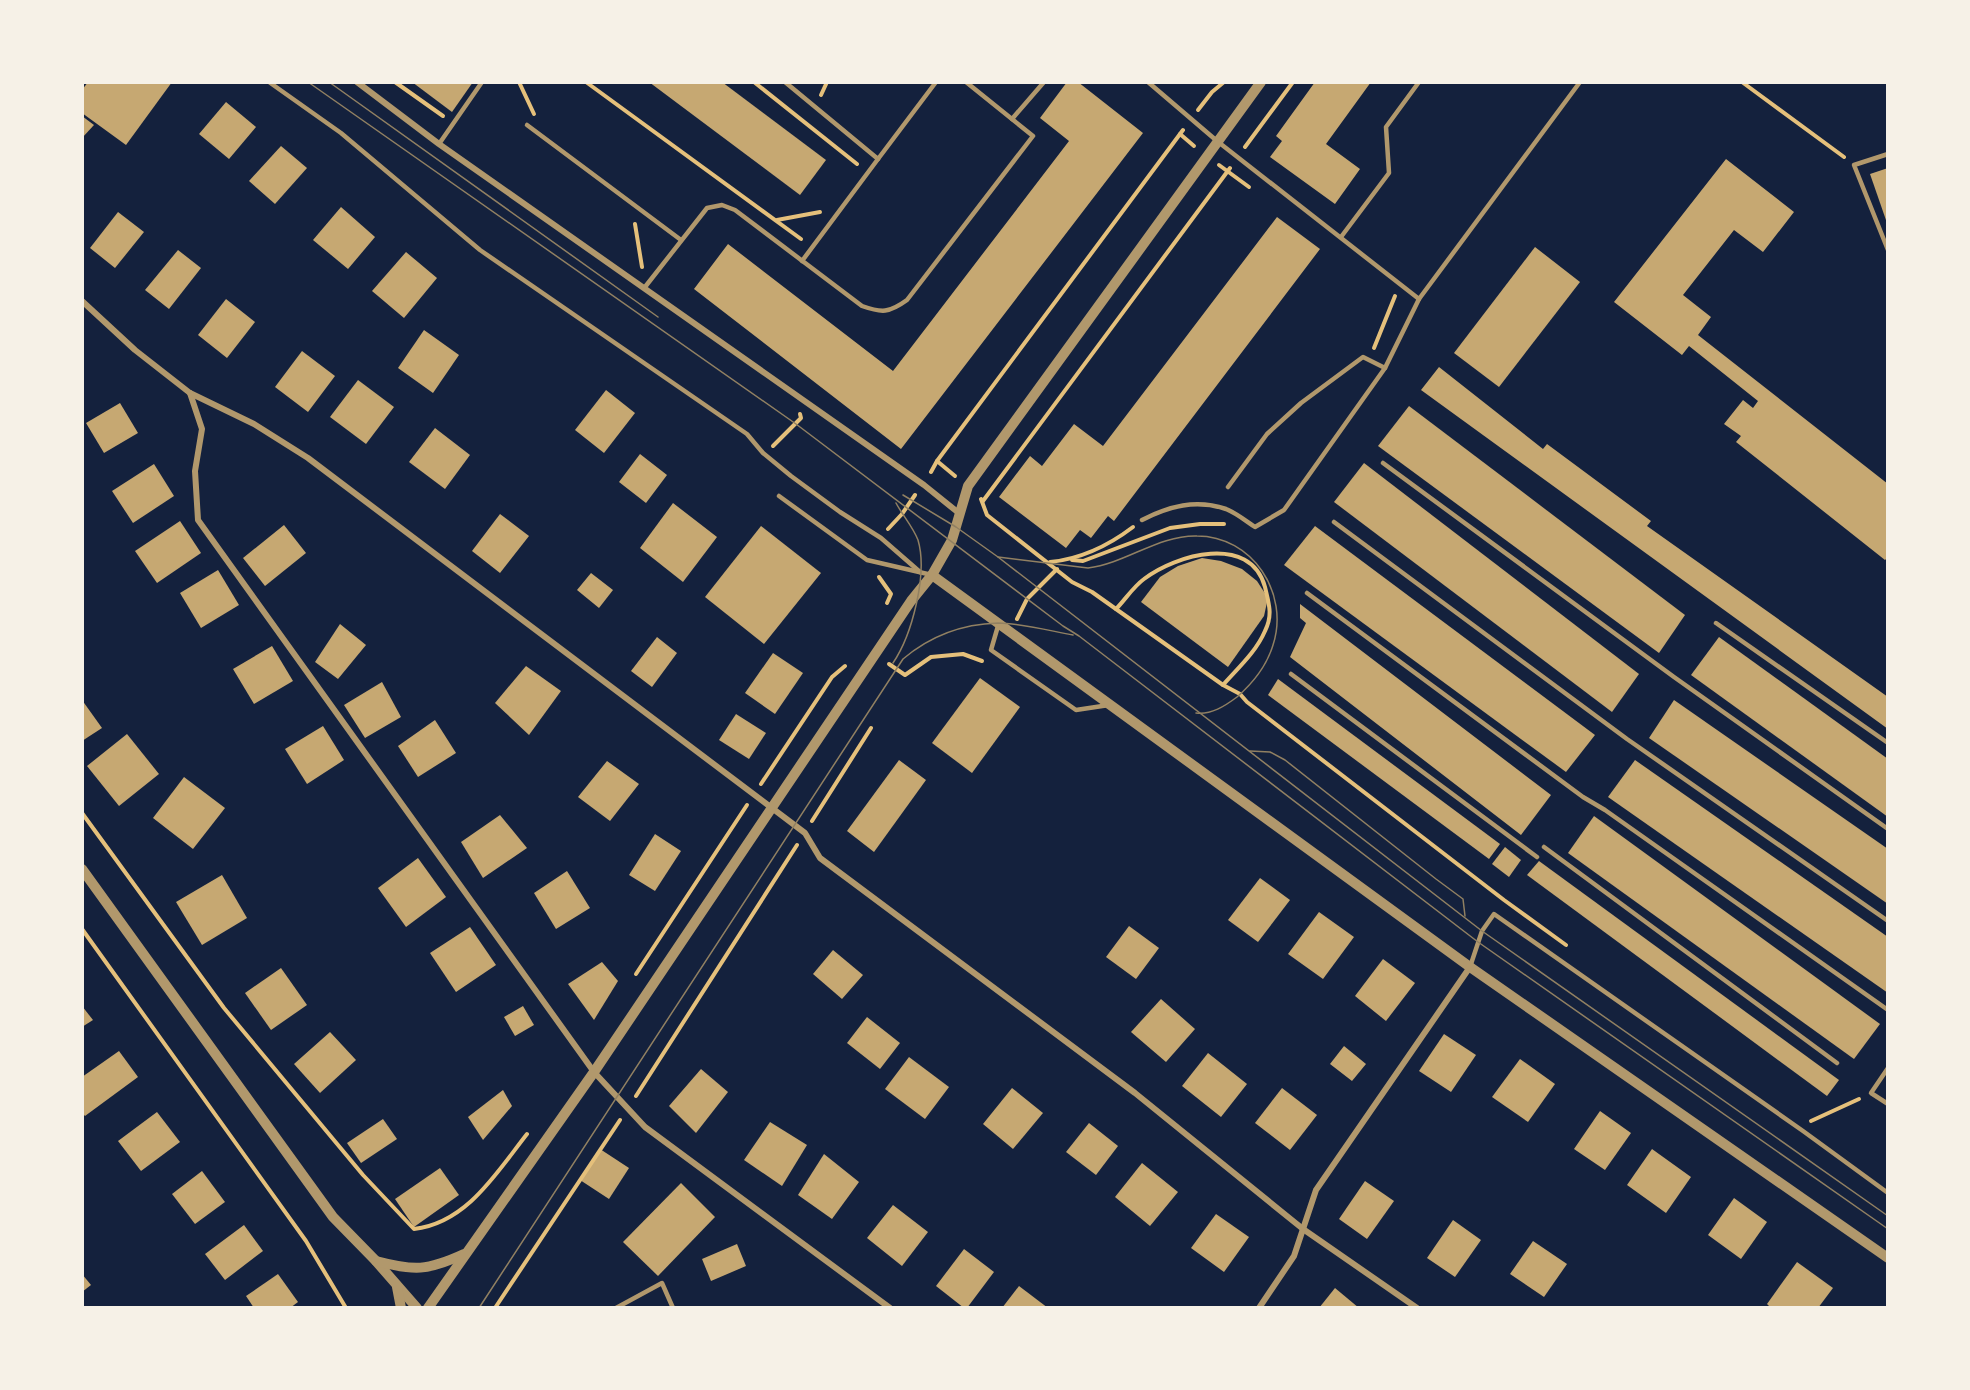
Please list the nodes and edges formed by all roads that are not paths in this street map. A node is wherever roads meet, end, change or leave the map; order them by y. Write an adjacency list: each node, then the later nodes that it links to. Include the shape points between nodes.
1 (269, 82): 33 (lane, via 340,133 480,250 747,434 770,459 881,538)
2 (357, 82): 15 (street)
3 (482, 82): 15 (lane)
4 (785, 82): 17 (lane)
5 (936, 82): 17 (lane)
6 (966, 82): 12 (lane)
7 (1044, 82): 12 (lane)
8 (1148, 82): 14 (lane)
9 (1261, 82): 14 (street)
10 (1419, 82): 18 (lane, via 1386,127 1389,173)
11 (1580, 82): 23 (lane)
12 (1012, 119): 21 (lane, via 1033,136 895,309 879,312 862,306)
13 (527, 125): 19 (lane)
14 (1216, 141): 18 (lane); 30 (street, via 968,486)
15 (439, 144): 22 (street)
16 (1887, 154): 20 (lane, via 1854,165)
17 (878, 159): 21 (lane)
18 (1341, 237): 23 (lane)
19 (681, 240): 21 (lane, via 707,208 722,205 735,210); 22 (lane)
20 (1887, 250)
21 (802, 261)
22 (645, 287): 30 (street)
23 (1419, 299): 25 (lane)
24 (82, 301): 26 (street)
25 (1385, 368): 28 (lane, via 1363,357 1267,435); 31 (lane, via 1284,510 1255,527 1228,510 1203,504 1178,506)
26 (190, 393): 41 (street, via 254,424 308,458); 51 (street, via 202,429 195,471 198,520)
27 (1383, 462): 42 (lane)
28 (1228, 487)
29 (779, 496): 33 (lane, via 867,560)
30 (960, 514): 34 (street, via 952,540)
31 (1142, 520)
32 (1334, 522): 46 (lane, via 1627,739)
33 (920, 572): 34 (lane)
34 (932, 575): 36 (street); 41 (street)
35 (1307, 593): 48 (lane, via 1582,797)
36 (999, 623): 39 (street); 39 (lane, via 991,650 995,653 1076,710)
37 (1716, 623): 40 (lane)
38 (1291, 674): 44 (lane)
39 (1111, 705): 47 (street)
40 (1887, 743)
41 (772, 809): 51 (street); 54 (street, via 805,833 820,858 1135,1093)
42 (1887, 828)
43 (1544, 847): 49 (lane)
44 (1537, 857)
45 (82, 869): 57 (street, via 333,1217)
46 (1887, 921)
47 (1470, 967): 53 (lane, via 1482,931 1494,914); 54 (street, via 1316,1190); 56 (street)
48 (1887, 1010)
49 (1837, 1063)
50 (1887, 1068): 52 (lane, via 1871,1093)
51 (594, 1072): 55 (street); 64 (street, via 645,1127)
52 (1887, 1104)
53 (1887, 1193)
54 (1302, 1228): 65 (street, via 1294,1256); 66 (street)
55 (466, 1253): 57 (street, via 426,1268 406,1269); 61 (street)
56 (1887, 1258)
57 (375, 1260): 58 (street)
58 (396, 1283): 59 (street); 60 (street)
59 (400, 1308)
60 (417, 1308)
61 (428, 1308)
62 (616, 1308): 63 (lane, via 662,1283)
63 (674, 1308)
64 (890, 1308)
65 (1259, 1308)
66 (1417, 1308)

